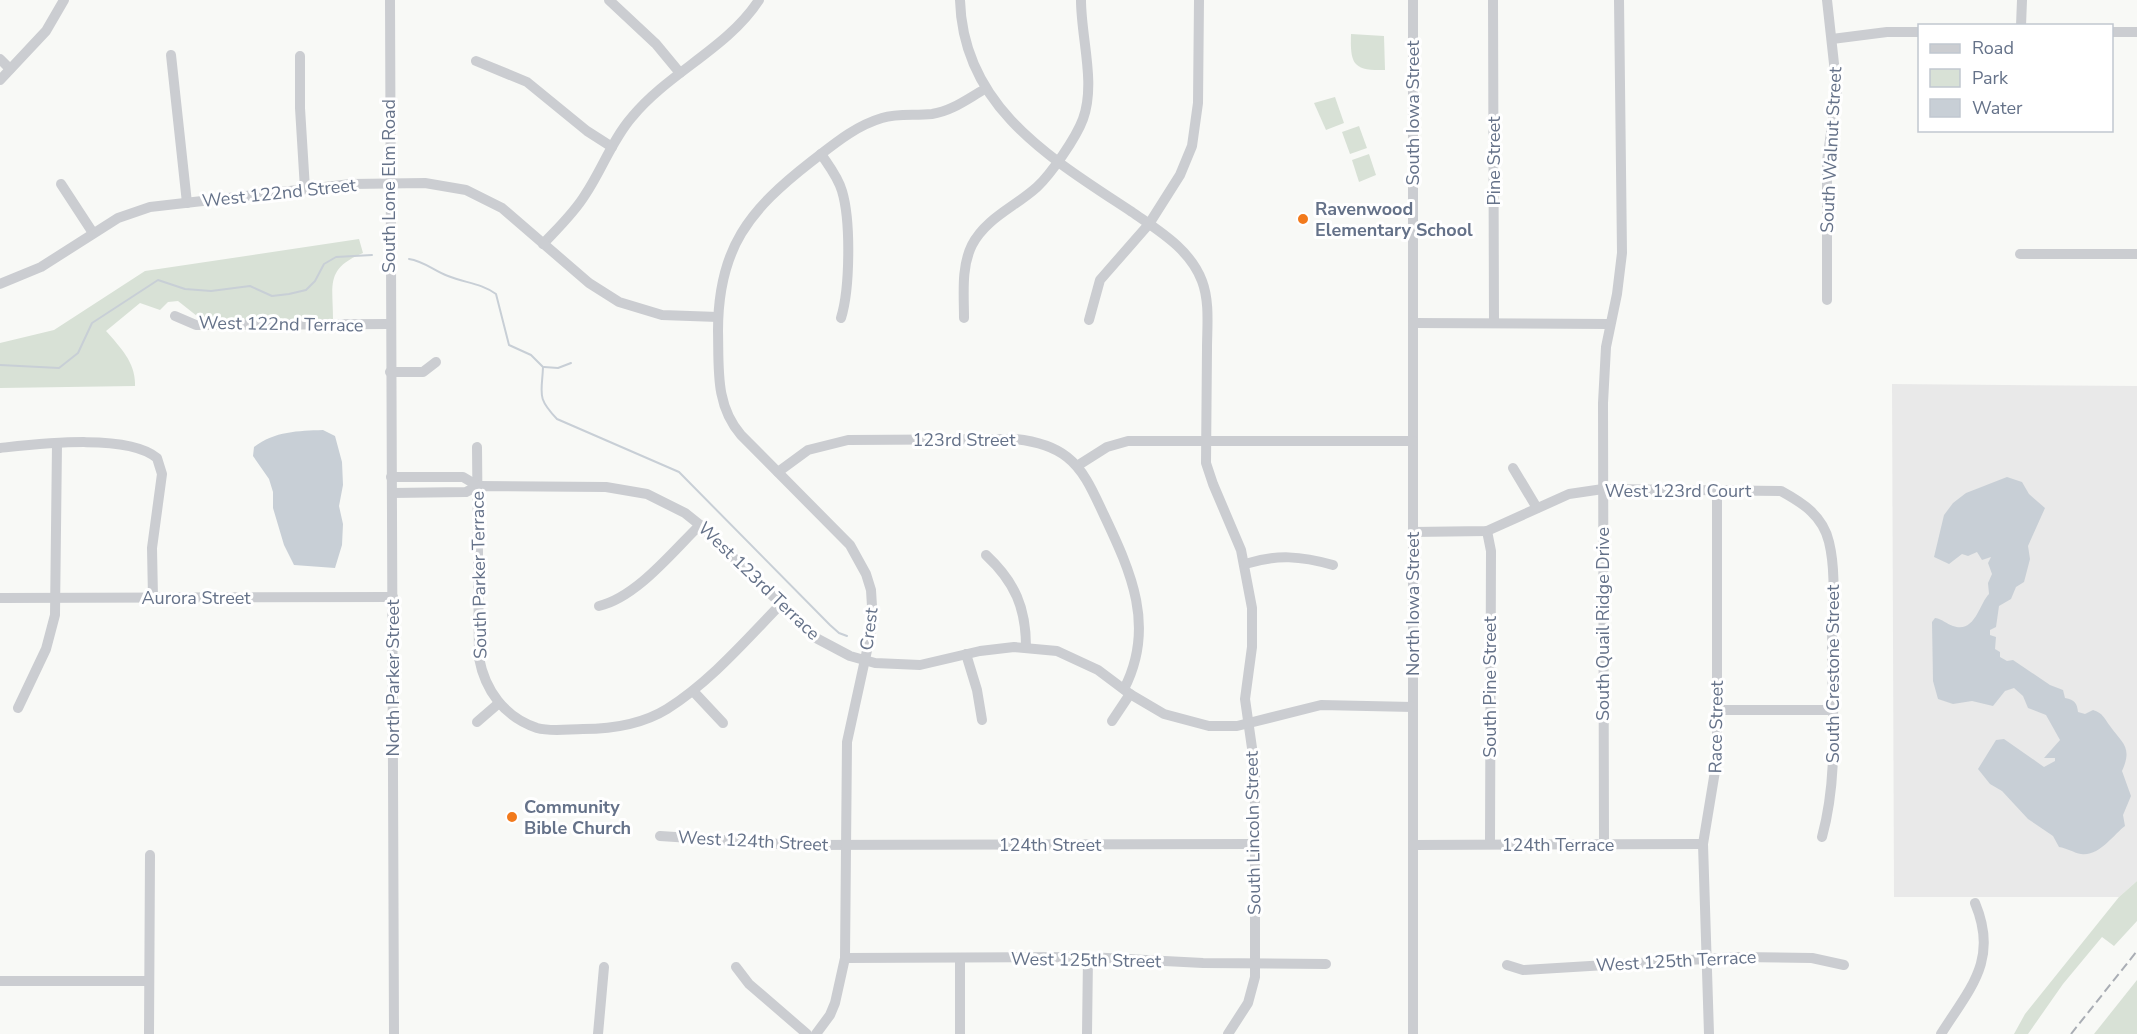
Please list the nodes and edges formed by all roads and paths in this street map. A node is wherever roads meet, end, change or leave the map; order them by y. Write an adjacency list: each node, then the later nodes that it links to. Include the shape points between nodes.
1 (64, 0): 22 (street, via 46,31)
2 (390, 0): 30 (street, South Lone Elm Road)
3 (609, 0): 23 (street, via 656,44)
4 (759, 0): 23 (street, via 736,28)
5 (960, 0): 25 (street, South Lincoln Street, via 968,49)
6 (1081, 0): 28 (street, via 1086,106 1078,131)
7 (1199, 0): 33 (street, via 1198,104 1192,146 1180,175)
8 (1413, 0): 46 (street, South Iowa Street)
9 (1493, 0): 45 (street, Pine Street)
10 (1619, 0): 48 (street, South Quail Ridge Drive, via 1622,253)
11 (1827, 0): 17 (street, South Walnut Street)
12 (2022, 0): 13 (street)
13 (2021, 24)
14 (1918, 32): 17 (street)
15 (2113, 32): 16 (street)
16 (2137, 32)
17 (1832, 39): 39 (street, South Walnut Street, via 1837,91 1827,161)
18 (171, 55): 32 (street)
19 (300, 56): 31 (street)
20 (0, 59): 22 (street)
21 (476, 61): 26 (street, via 538,89)
22 (10, 69): 24 (street)
23 (680, 73): 26 (street, via 639,109)
24 (0, 80)
25 (985, 89): 27 (street, Crest, via 948,110 891,116 865,124); 28 (street, South Lincoln Street, via 1006,118)
26 (612, 147): 35 (street, via 584,198)
27 (821, 154): 41 (street, Crest, via 750,217 731,250); 42 (street, via 838,181 846,210 847,281)
28 (1059, 158): 33 (street, South Lincoln Street); 43 (street, via 1038,186 989,223 972,246 966,263)
29 (61, 184): 34 (street)
30 (389, 184): 31 (street, West 122nd Street); 35 (street, West 122nd Street, via 425,183 466,190 502,208); 47 (street, South Lone Elm Road)
31 (305, 189): 32 (street, West 122nd Street)
32 (187, 203): 34 (street, West 122nd Street, via 133,212)
33 (1149, 224): 44 (street, via 1100,280); 52 (street, South Lincoln Street, via 1183,251 1203,282 1207,310)
34 (93, 233): 38 (street, West 122nd Street, via 41,267)
35 (543, 244): 41 (street, West 122nd Street, via 589,283 629,306 669,316)
36 (2020, 254): 37 (street)
37 (2137, 254)
38 (0, 284)
39 (1827, 300)
40 (175, 316): 47 (street, West 122nd Terrace, via 196,325)
41 (718, 317): 58 (street, Crest, via 720,389 727,417)
42 (841, 318)
43 (964, 318)
44 (1089, 320)
45 (1494, 322): 46 (street); 48 (street)
46 (1413, 323): 51 (street, South Iowa Street)
47 (389, 324): 50 (street, South Lone Elm Road)
48 (1609, 324): 61 (street, South Quail Ridge Drive, via 1603,403)
49 (436, 362): 50 (street, via 423,372)
50 (390, 372): 59 (street, North Parker Street)
51 (1413, 441): 52 (street); 68 (street, North Iowa Street)
52 (1206, 442): 56 (street, via 1118,442); 70 (street, South Lincoln Street, via 1209,475)
53 (57, 444): 55 (street); 74 (street); 75 (street, via 138,447 157,458 162,474 152,548)
54 (477, 447): 60 (street, South Parker Terrace)
55 (0, 448)
56 (1077, 466): 58 (street, 123rd Street, via 1049,446 1027,440 848,440 808,450); 82 (street, via 1124,558 1134,590 1138,647)
57 (1513, 468): 64 (street)
58 (778, 472): 80 (street, Crest, via 844,539 866,574 873,623)
59 (392, 477): 60 (street, West 123rd Terrace, via 464,477); 63 (street, North Parker Street)
60 (478, 486): 63 (street, West 123rd Terrace, via 466,492); 66 (street, West 123rd Terrace, via 628,489 647,494); 83 (street, South Parker Terrace, via 479,658 482,675)
61 (1603, 489): 62 (street, West 123rd Court); 64 (street, West 123rd Court, via 1569,494); 100 (street, South Quail Ridge Drive)
62 (1717, 490): 65 (street, West 123rd Court, via 1781,491); 86 (street, Race Street)
63 (392, 493): 72 (street, North Parker Street)
64 (1537, 508): 67 (street, West 123rd Court)
65 (1815, 514): 87 (street, South Crestone Street, via 1829,542)
66 (700, 525): 76 (street, West 123rd Terrace); 77 (street, via 631,591)
67 (1487, 531): 68 (street, West 123rd Court); 96 (street, South Pine Street, via 1491,551)
68 (1413, 532): 84 (street, North Iowa Street)
69 (986, 555): 78 (street, via 1008,579 1023,606)
70 (1245, 564): 71 (street, via 1289,556); 92 (street, South Lincoln Street, via 1253,630 1245,687)
71 (1333, 565)
72 (393, 597): 75 (street, Aurora Street); 116 (street, North Parker Street)
73 (0, 598): 74 (street, Aurora Street)
74 (55, 598): 75 (street, Aurora Street); 85 (street, via 53,628)
75 (153, 598)
76 (781, 604): 80 (street, West 123rd Terrace, via 816,638); 81 (street, South Parker Terrace)
77 (599, 606)
78 (1026, 646): 79 (street, West 123rd Terrace); 82 (street, West 123rd Terrace, via 1079,659)
79 (966, 654): 80 (street, West 123rd Terrace, via 920,665); 88 (street)
80 (865, 660): 98 (street, Crest, via 847,742)
81 (693, 691): 83 (street, South Parker Terrace, via 664,711 638,722 599,729 539,728); 91 (street)
82 (1127, 692): 89 (street); 92 (street, West 123rd Terrace, via 1164,714 1193,723)
83 (499, 703): 90 (street)
84 (1413, 707): 92 (street, West 123rd Terrace, via 1321,705); 99 (street, North Iowa Street)
85 (18, 708)
86 (1717, 710): 87 (street); 97 (street, Race Street, via 1717,759)
87 (1833, 710): 94 (street, South Crestone Street, via 1830,810)
88 (982, 720)
89 (1112, 721)
90 (477, 722)
91 (723, 723)
92 (1247, 724): 95 (street, South Lincoln Street, via 1255,769)
93 (660, 836): 98 (street, West 124th Street, via 760,844)
94 (1822, 837)
95 (1254, 844): 98 (street, 124th Street); 108 (street, South Lincoln Street)
96 (1490, 844): 99 (street, 124th Terrace); 100 (street, 124th Terrace)
97 (1703, 844): 100 (street, 124th Terrace); 106 (street, Race Street)
98 (846, 845): 104 (street, Crest)
99 (1413, 845): 123 (street, North Iowa Street)
100 (1604, 845)
101 (150, 855): 114 (street)
102 (1975, 903): 125 (street, via 1984,930 1983,963)
103 (1088, 957): 105 (street, West 125th Street); 108 (street, West 125th Street); 121 (street)
104 (845, 958): 105 (street, West 125th Street); 119 (street, Crest, via 835,1003)
105 (960, 958): 120 (street)
106 (1707, 959): 109 (street, West 125th Terrace, via 1812,958); 110 (street, West 125th Terrace, via 1523,970); 124 (street, Race Street)
107 (1326, 963): 108 (street, West 125th Street)
108 (1255, 964): 122 (street, South Lincoln Street, via 1248,1003)
109 (1844, 965)
110 (1507, 966)
111 (604, 967): 117 (street)
112 (736, 967): 118 (street, via 749,984)
113 (0, 981): 114 (street)
114 (148, 981): 115 (street)
115 (149, 1034)
116 (394, 1034)
117 (598, 1034)
118 (807, 1034)
119 (816, 1034)
120 (960, 1034)
121 (1087, 1034)
122 (1228, 1034)
123 (1413, 1034)
124 (1709, 1034)
125 (1941, 1034)

